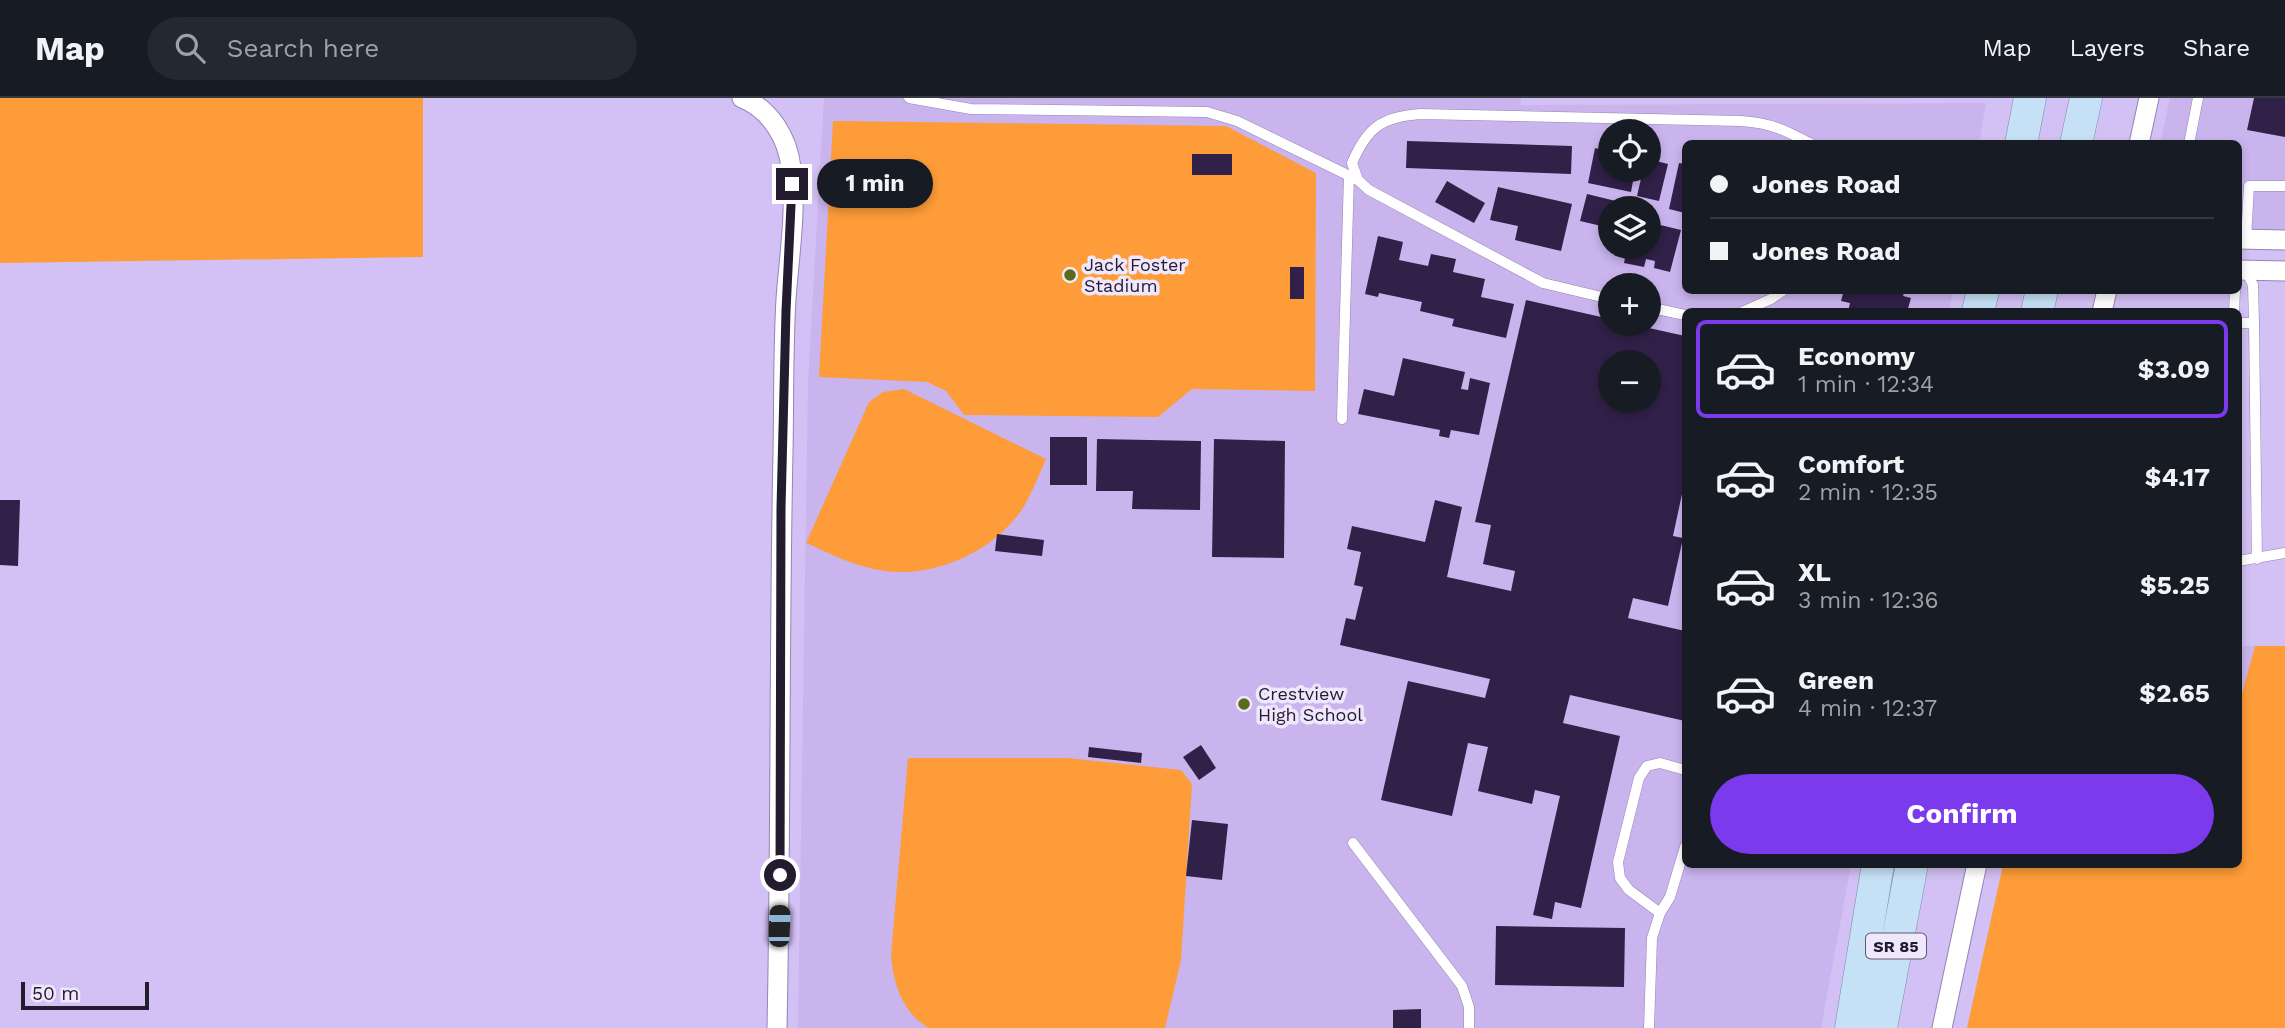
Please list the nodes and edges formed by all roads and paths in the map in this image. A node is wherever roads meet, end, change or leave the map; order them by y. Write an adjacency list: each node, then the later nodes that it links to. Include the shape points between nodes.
1 (741, 98): 38 (street, via 760,109 777,128 792,169 781,508)
2 (909, 98): 12 (lane, via 971,109 1207,112 1237,121)
3 (2030, 98): 8 (main road)
4 (2086, 98): 9 (main road)
5 (2149, 98): 10 (street)
6 (2198, 98): 11 (lane)
7 (1803, 140): 12 (lane, via 1764,122 1419,114 1379,124 1361,142 1352,163)
8 (2022, 140)
9 (2077, 140)
10 (2140, 140)
11 (2190, 140)
12 (1353, 177): 21 (lane, via 1369,190 1543,283); 27 (lane)
13 (2243, 186): 14 (lane); 15 (lane)
14 (2285, 186)
15 (2242, 239): 16 (street)
16 (2285, 240)
17 (2285, 271): 18 (street)
18 (2242, 274)
19 (2242, 275): 26 (lane, via 2253,285)
20 (1778, 294): 22 (lane)
21 (1598, 296)
22 (1751, 308)
23 (1661, 310): 24 (lane)
24 (1682, 314)
25 (2242, 323): 26 (lane)
26 (2254, 323): 29 (lane)
27 (1342, 419)
28 (2285, 553): 29 (lane)
29 (2257, 559): 30 (lane)
30 (2242, 561)
31 (1682, 769): 37 (lane, via 1660,763 1647,766 1639,778 1618,862 1620,878 1629,890)
32 (1353, 843): 39 (lane, via 1462,986)
33 (1682, 857): 37 (lane)
34 (1877, 868): 41 (main road, SR 85)
35 (1912, 868): 42 (main road, SR 85)
36 (1976, 868): 43 (street)
37 (1660, 913): 40 (lane, via 1652,938)
38 (777, 1028)
39 (1469, 1028)
40 (1648, 1028)
41 (1852, 1028)
42 (1881, 1028)
43 (1942, 1028)

